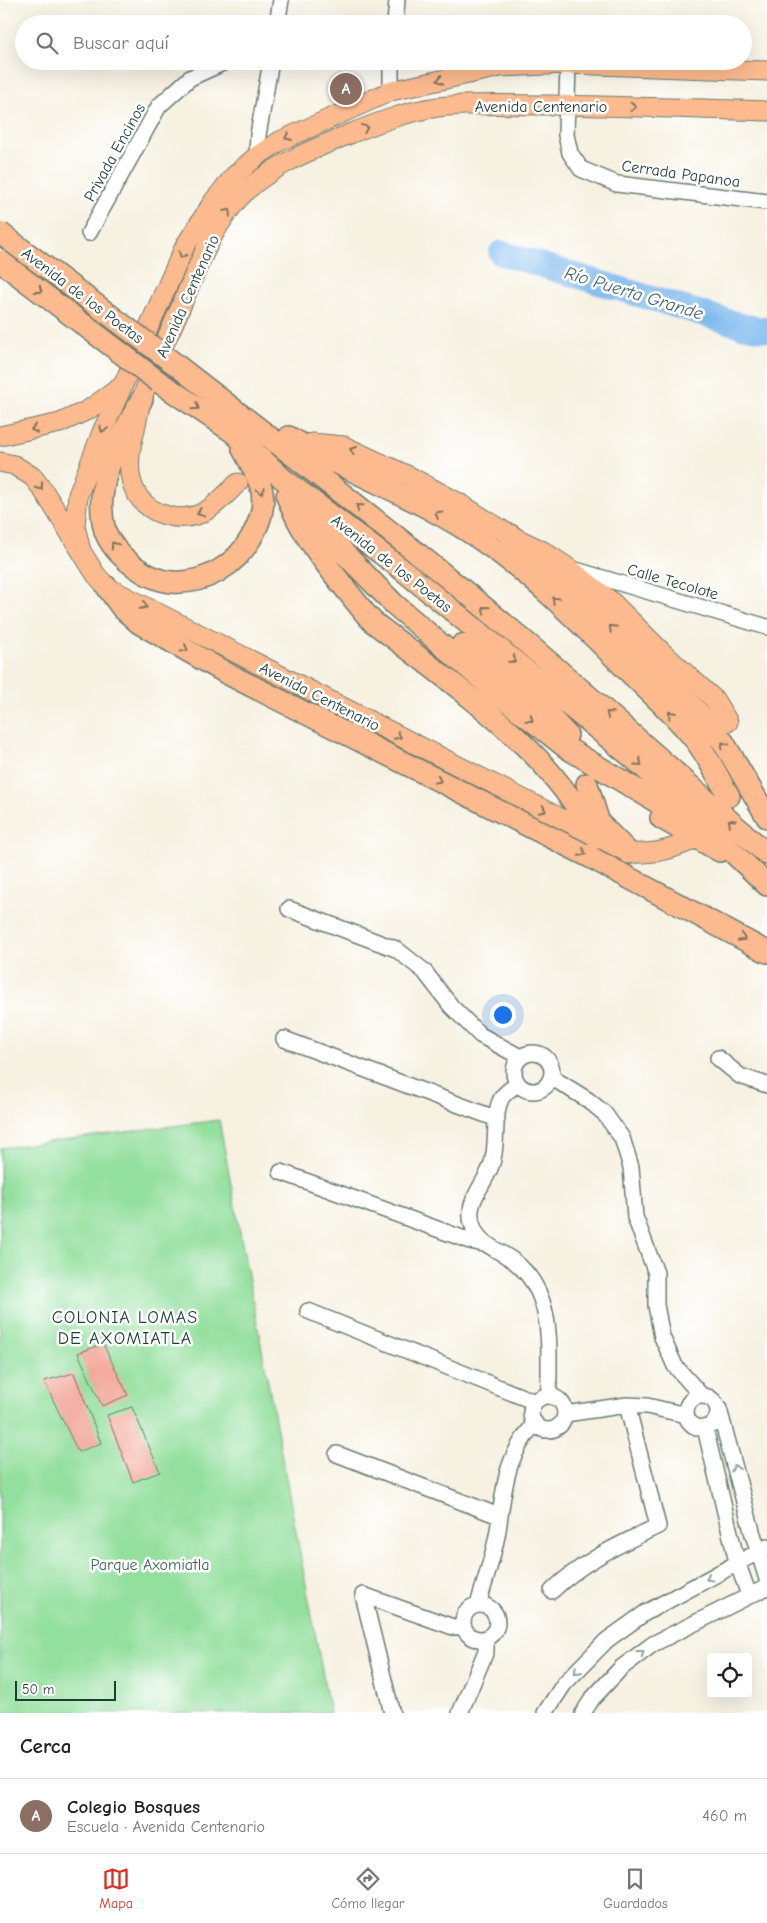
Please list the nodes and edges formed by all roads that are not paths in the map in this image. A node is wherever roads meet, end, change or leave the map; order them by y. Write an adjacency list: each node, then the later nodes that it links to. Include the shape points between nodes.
1 (281, 0): 3 (street)
2 (397, 0): 4 (street)
3 (278, 15)
4 (396, 15)
5 (207, 70): 18 (street, Privada Encinos, via 190,78 159,106)
6 (269, 70): 15 (street)
7 (391, 70): 12 (street)
8 (486, 70): 12 (main road, Avenida Centenario, one-way to 12)
9 (568, 70): 13 (street, Cerrada Papanoa)
10 (739, 70): 11 (main road, Avenida Centenario)
11 (767, 71)
12 (390, 91): 15 (main road, Avenida Centenario, one-way to 15, via 280,141)
13 (567, 106): 14 (main road, Avenida Centenario, one-way to 14); 16 (street, Cerrada Papanoa, via 566,135 570,154 581,169 618,184); 22 (main road, Avenida Centenario, one-way to 13, via 203,254 223,219 247,190 280,166 391,118 436,107)
14 (767, 111)
15 (257, 156): 20 (main road, Avenida Centenario, one-way to 20, via 233,177 213,202 186,246)
16 (767, 202)
17 (0, 233): 21 (highway, Avenida de los Poetas, bridge)
18 (89, 233)
19 (0, 261): 23 (highway, Avenida de los Poetas, one-way to 23, bridge, via 159,382)
20 (123, 385): 24 (main road, one-way to 24, via 88,410 60,423); 32 (main road, Avenida Centenario, one-way to 32, via 78,495 76,526)
21 (215, 395): 51 (highway, one-way to 21, via 696,741 537,583 480,539 407,496 311,450); 57 (highway, Avenida de los Poetas, one-way to 21, via 486,609)
22 (142, 399): 23 (highway, one-way to 22, via 261,488 263,505 257,529 247,545 223,569 190,580 171,582 155,577 140,570 115,548 102,517 105,476 113,453); 28 (main road, Avenida Centenario, one-way to 22, via 216,504 188,518 171,517 151,509 140,499 130,470 130,452)
23 (233, 432): 27 (highway, Avenida de los Poetas)
24 (0, 436)
25 (312, 443): 30 (main road, one-way to 25, via 411,477 344,446)
26 (0, 462): 32 (main road, Avenida Centenario, one-way to 32, via 14,465 33,477)
27 (282, 478): 29 (highway, Avenida de los Poetas); 31 (highway, via 291,505); 33 (highway)
28 (238, 483)
29 (324, 510): 35 (highway); 36 (highway, Avenida de los Poetas)
30 (510, 535): 34 (main road); 52 (highway, one-way to 30, via 724,743 698,712 554,571)
31 (322, 548): 38 (highway, via 364,612); 41 (highway)
32 (81, 551): 37 (main road, Avenida Centenario)
33 (358, 567): 39 (highway, via 375,571); 42 (highway)
34 (570, 569): 40 (street, Calle Tecolote); 46 (main road, via 612,602 714,699)
35 (399, 580): 36 (highway); 43 (highway, via 488,651)
36 (420, 584): 58 (highway, Avenida de los Poetas, one-way to 58, via 638,762)
37 (107, 587): 44 (highway, one-way to 44, via 122,608 139,623); 45 (main road, Avenida Centenario, one-way to 45)
38 (372, 615): 41 (highway); 53 (highway, via 528,750 554,777)
39 (442, 627): 42 (highway); 43 (highway, via 480,660)
40 (767, 627)
41 (417, 642): 56 (highway, via 533,740 570,766)
42 (446, 650): 56 (highway, one-way to 56, via 567,748 676,812)
43 (496, 668): 48 (highway)
44 (245, 683): 45 (highway, via 267,683); 47 (highway)
45 (321, 704): 47 (highway, via 348,726); 53 (main road, Avenida Centenario, one-way to 53)
46 (728, 722)
47 (357, 739): 60 (highway, one-way to 60, via 590,857)
48 (570, 740)
49 (734, 776): 51 (main road)
50 (587, 784): 55 (highway, via 599,823)
51 (728, 799)
52 (767, 816)
53 (597, 838): 55 (main road, Avenida Centenario)
54 (688, 842): 55 (main road, Avenida Centenario, via 651,854)
55 (629, 853)
56 (724, 854): 58 (highway)
57 (767, 854)
58 (765, 883)
59 (289, 909): 62 (street, via 396,949 424,971 451,1006 480,1034)
60 (767, 952)
61 (284, 1039): 67 (street)
62 (520, 1057): 64 (street, via 533,1053 546,1058 550,1063); 65 (street, via 514,1070)
63 (718, 1058): 66 (street, via 740,1076)
64 (551, 1077): 65 (street, via 548,1084 536,1091); 71 (street, via 599,1109 622,1138 631,1167 635,1218 656,1273 656,1305 662,1337 674,1366)
65 (517, 1084): 67 (street, via 501,1098)
66 (767, 1085)
67 (497, 1119): 69 (street, via 497,1142 491,1167 470,1210 474,1230)
68 (281, 1172): 69 (street)
69 (488, 1245): 72 (street, via 515,1262 539,1289 548,1321)
70 (308, 1311): 72 (street)
71 (701, 1395): 74 (street, via 713,1399); 76 (street, via 688,1404)
72 (542, 1399): 75 (street, via 558,1399); 77 (street, via 531,1413)
73 (627, 1405): 75 (street); 76 (street); 87 (street, via 658,1526 606,1551)
74 (719, 1409): 78 (street, via 716,1422); 81 (street, one-way to 74)
75 (565, 1414): 77 (street, via 556,1428 544,1429)
76 (686, 1415): 78 (street, via 692,1425)
77 (535, 1423): 80 (street, via 523,1437 508,1466)
78 (705, 1428): 82 (street)
79 (337, 1454): 80 (street)
80 (499, 1516): 89 (street)
81 (752, 1531): 82 (street); 83 (street)
82 (731, 1538): 84 (street)
83 (762, 1549): 84 (street); 85 (street)
84 (737, 1562): 88 (street); 94 (street, one-way to 94, via 645,1613 607,1640 564,1684)
85 (767, 1579)
86 (767, 1587): 88 (street)
87 (552, 1591)
88 (749, 1595): 95 (street, one-way to 88, via 621,1668 653,1644)
89 (478, 1605): 90 (street, via 468,1609); 91 (street, via 486,1606 497,1618 497,1626)
90 (463, 1626): 91 (street, via 472,1637); 92 (street, via 453,1627 363,1595)
91 (486, 1638): 93 (street, via 486,1651)
92 (392, 1713)
93 (460, 1713)
94 (546, 1713)
95 (583, 1713)

